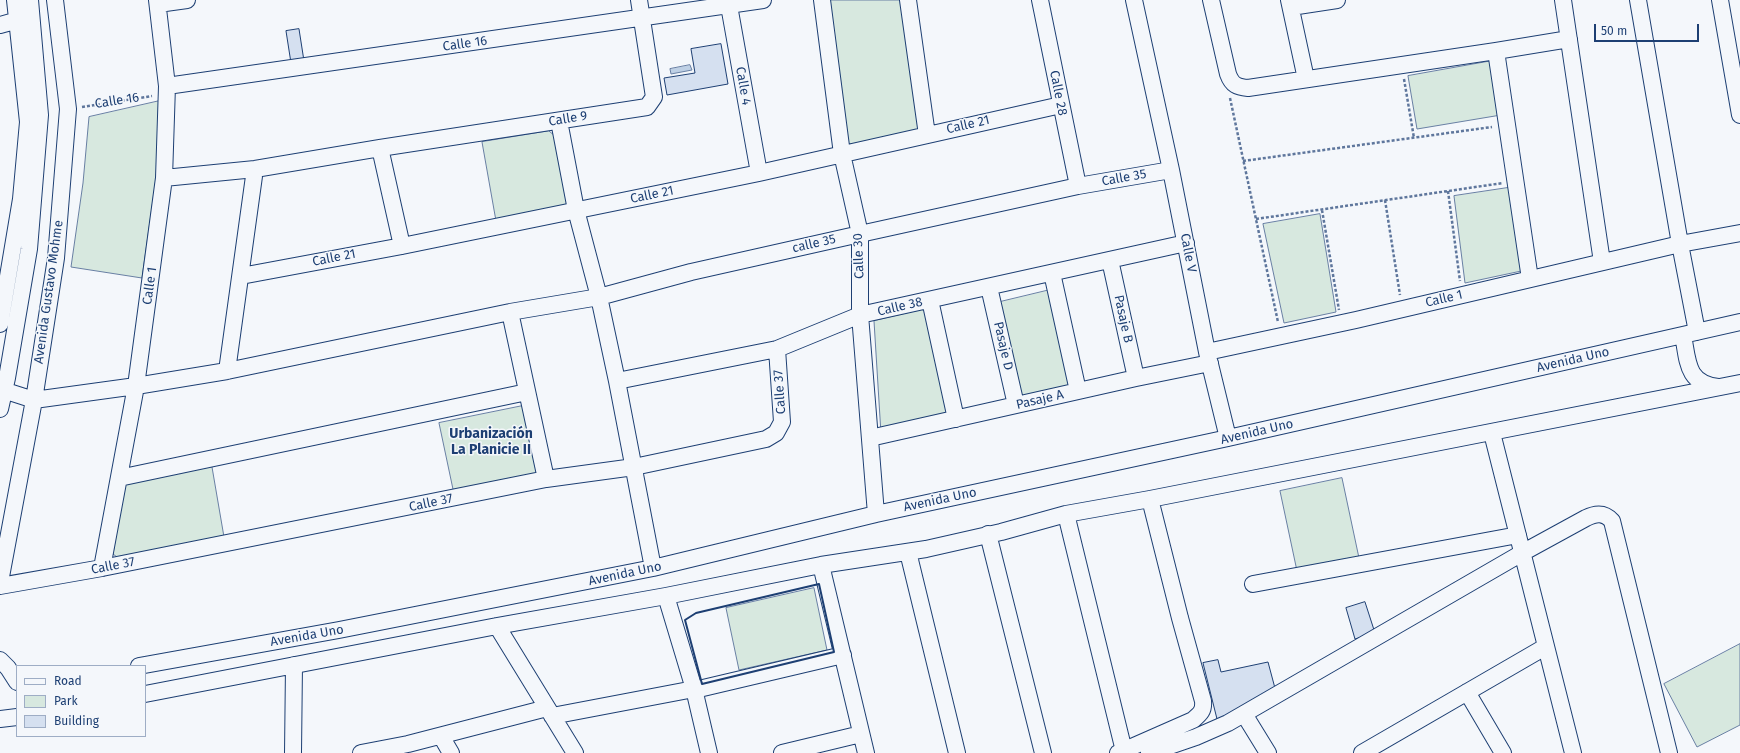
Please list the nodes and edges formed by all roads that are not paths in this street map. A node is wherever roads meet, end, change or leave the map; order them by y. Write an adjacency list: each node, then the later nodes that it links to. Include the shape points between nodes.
1 (15, 0): 20 (street)
2 (30, 0): 65 (street, Avenida Gustavo Mohme, via 40,116 29,249 7,378)
3 (55, 0): 69 (street, Avenida Gustavo Mohme, via 68,109 56,258)
4 (187, 0): 16 (street)
5 (639, 0): 19 (street, Calle 9)
6 (763, 0): 17 (street, Calle 16)
7 (822, 0): 31 (street, Calle 30)
8 (908, 0): 29 (street)
9 (1040, 0): 26 (street, Calle 28)
10 (1134, 0): 33 (street, Calle V)
11 (1211, 0): 24 (street, via 1224,58 1230,80 1234,85 1248,88)
12 (1337, 0): 18 (street)
13 (1563, 0): 22 (street)
14 (1638, 0): 41 (street)
15 (1720, 0): 27 (street)
16 (158, 2): 25 (street, Calle 1)
17 (728, 3): 19 (street, Calle 16); 34 (street, Calle 4)
18 (1290, 4): 24 (street)
19 (642, 18): 25 (street, Calle 16); 28 (street, Calle 9, via 654,97 647,107)
20 (18, 20): 21 (street); 54 (street, via 28,122 21,199)
21 (0, 24)
22 (1569, 39): 23 (street); 44 (street)
23 (1496, 51): 24 (street); 47 (street)
24 (1306, 79)
25 (167, 90): 35 (street, Calle 1)
26 (1061, 105): 29 (street, Calle 21); 36 (street, Calle 28)
27 (1740, 115)
28 (559, 121): 30 (street, Calle 9); 37 (street)
29 (927, 135): 31 (street, Calle 21)
30 (380, 148): 32 (street, Calle 9); 42 (street)
31 (842, 154): 34 (street, Calle 21); 39 (street, Calle 30)
32 (255, 169): 35 (street, Calle 9); 46 (street)
33 (1171, 170): 36 (street, Calle 35); 40 (street, Calle V)
34 (759, 172): 37 (street, Calle 21)
35 (164, 178): 63 (street, Calle 1)
36 (1078, 186): 39 (street, calle 35)
37 (576, 210): 42 (street, Calle 21); 49 (street)
38 (1740, 233): 41 (street, Calle 1)
39 (860, 234): 49 (street, calle 35, via 691,272); 52 (street, Calle 30)
40 (1186, 243): 43 (street, Calle 38); 57 (street, Calle V)
41 (1680, 244): 44 (street, Calle 1); 55 (street)
42 (402, 246): 46 (street, Calle 21)
43 (1110, 260): 45 (street, Calle 38); 60 (street, Pasaje B)
44 (1602, 262): 47 (street, Calle 1)
45 (1052, 273): 48 (street, Calle 38); 66 (street)
46 (241, 276): 58 (street)
47 (1530, 279): 57 (street, Calle 1, via 1281,336)
48 (989, 287): 50 (street, Calle 38); 70 (street, Pasaje D)
49 (599, 297): 51 (street, calle 35); 61 (street)
50 (930, 300): 52 (street, Calle 38); 72 (street)
51 (510, 312): 58 (street, calle 35); 67 (street)
52 (860, 316): 56 (street, Calle 38); 74 (street, Calle 30)
53 (1740, 322): 55 (street, Avenida Uno)
54 (0, 324)
55 (1690, 333): 59 (street); 75 (street, Avenida Uno)
56 (777, 349): 61 (street, Calle 38); 76 (street, Calle 37, via 782,422 776,433 766,439)
57 (1208, 357): 60 (street, Pasaje A); 75 (street, Calle V)
58 (227, 371): 63 (street, calle 35)
59 (1690, 372): 64 (street, via 1707,385); 68 (street, via 1675,391)
60 (1136, 378): 66 (street, Pasaje A)
61 (617, 381): 76 (street)
62 (1740, 383): 64 (street, Avenida Uno)
63 (136, 386): 69 (street, calle 35); 77 (street, Calle 1)
64 (1721, 387): 68 (street, Avenida Uno)
65 (2, 388): 69 (street); 71 (street, Avenida Gustavo Mohme)
66 (1078, 391): 70 (street, Pasaje A)
67 (527, 392): 77 (street); 78 (street)
68 (1665, 398): 73 (street, Avenida Uno)
69 (34, 400): 89 (street, Avenida Gustavo Mohme)
70 (1016, 405): 72 (street, Pasaje A)
71 (0, 409)
72 (956, 419): 74 (street, Pasaje A)
73 (1492, 433): 79 (street, Avenida Uno); 83 (street)
74 (870, 438): 80 (street, Calle 30)
75 (1228, 438): 80 (street, Avenida Uno)
76 (634, 466): 78 (street, Calle 37); 88 (street)
77 (119, 478): 87 (street, Calle 1)
78 (546, 479): 87 (street, Calle 37)
79 (1150, 499): 81 (street, Avenida Uno); 108 (street, via 1204,708)
80 (876, 514): 88 (street, Avenida Uno)
81 (1066, 514): 82 (street, Avenida Uno); 111 (street)
82 (988, 534): 84 (street, Avenida Uno); 121 (street)
83 (1518, 535): 85 (street); 90 (street)
84 (908, 552): 86 (street, Avenida Uno); 120 (street)
85 (1522, 553): 94 (street); 104 (street); 126 (street, via 1591,516 1603,514 1612,521)
86 (821, 565): 92 (street, Avenida Uno); 95 (street)
87 (102, 568): 91 (street, Calle 37)
88 (654, 568): 97 (street, Avenida Uno)
89 (0, 582)
90 (1253, 584)
91 (0, 586)
92 (666, 596): 93 (street, Avenida Uno); 100 (street)
93 (496, 626): 98 (street, Avenida Uno); 103 (street)
94 (1545, 647): 101 (street); 125 (street)
95 (843, 655): 100 (street); 107 (street)
96 (0, 660): 99 (street)
97 (145, 665)
98 (294, 665): 102 (street, Avenida Uno); 113 (street)
99 (16, 680)
100 (699, 688): 103 (street); 117 (street)
101 (1467, 692): 112 (street); 124 (street)
102 (146, 694)
103 (550, 712): 109 (street); 116 (street)
104 (1244, 714): 108 (street, via 1196,737); 123 (street)
105 (16, 717): 106 (street)
106 (0, 719)
107 (861, 734): 118 (street); 119 (street)
108 (1178, 735): 111 (street); 122 (street)
109 (441, 736): 110 (street); 115 (street)
110 (408, 748): 114 (street)
111 (1121, 752)
112 (1501, 752)
113 (293, 753)
114 (361, 753)
115 (451, 753)
116 (576, 753)
117 (709, 753)
118 (782, 753)
119 (866, 753)
120 (957, 753)
121 (1043, 753)
122 (1149, 753)
123 (1268, 753)
124 (1362, 753)
125 (1572, 753)
126 (1669, 753)

